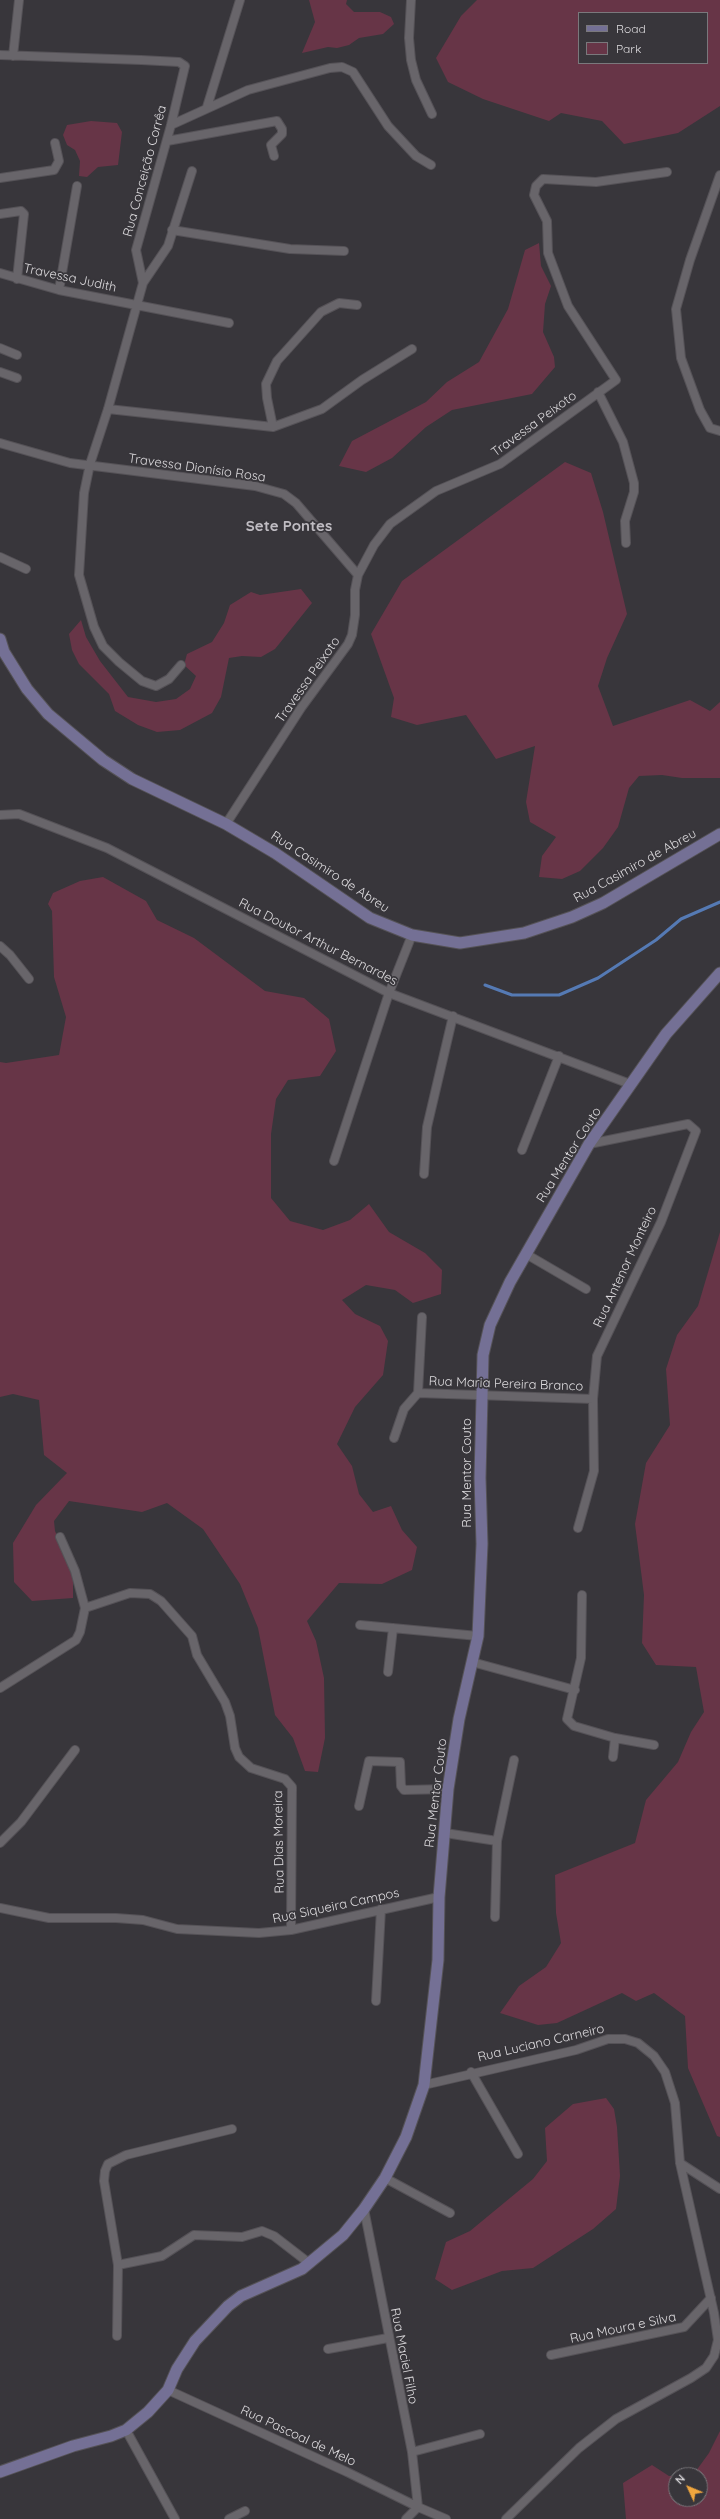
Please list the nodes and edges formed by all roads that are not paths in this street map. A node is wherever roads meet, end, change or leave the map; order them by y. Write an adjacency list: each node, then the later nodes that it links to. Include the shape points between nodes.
1 (19, 0): 5 (street)
2 (240, 0): 6 (street)
3 (412, 0): 7 (street, via 409,38 411,60 416,80)
4 (0, 55): 5 (street)
5 (13, 56): 8 (street, Rua Conceição Corrêa, via 179,62 185,66)
6 (207, 107): 8 (street); 12 (street, via 248,90 330,68 348,68 388,126 416,156)
7 (432, 114)
8 (171, 126): 9 (street, Rua Conceição Corrêa)
9 (167, 141): 11 (street, via 277,121 282,134 271,144); 23 (street, Rua Conceição Corrêa, via 136,250)
10 (55, 143): 16 (street, via 59,161 54,170)
11 (274, 156)
12 (431, 165)
13 (192, 170): 19 (street, Rua Conceição Corrêa)
14 (667, 172): 33 (street, Travessa Peixoto, via 596,182 543,179 534,190 547,221 548,253 568,306 616,380)
15 (720, 175): 36 (street, via 676,309 681,358 700,410 710,428)
16 (0, 178)
17 (77, 186): 24 (street)
18 (0, 214): 22 (street, via 21,211 24,214)
19 (172, 230): 20 (street, via 290,249); 23 (street, Rua Conceição Corrêa, via 168,246)
20 (344, 251)
21 (0, 273): 22 (street, Travessa Judith)
22 (17, 279): 24 (street, Travessa Judith)
23 (143, 282): 25 (street, Rua Conceição Corrêa)
24 (59, 290): 25 (street, Travessa Judith)
25 (136, 304): 27 (street, Travessa Judith); 34 (street, Rua Conceição Corrêa)
26 (357, 305): 35 (street, via 338,303 321,312 276,361 266,384)
27 (229, 323)
28 (0, 348): 30 (street)
29 (412, 349): 35 (street, via 322,409)
30 (17, 355)
31 (0, 372): 32 (street)
32 (17, 378)
33 (598, 392): 39 (street, via 623,442 634,483 634,492 625,521); 42 (street, Travessa Peixoto, via 500,464 436,491 390,524 374,545)
34 (108, 409): 35 (street); 38 (street, Rua Conceição Corrêa)
35 (273, 427)
36 (720, 431)
37 (0, 443): 38 (street, Travessa Dionísio Rosa, via 70,463)
38 (90, 464): 42 (street, Travessa Dionísio Rosa, via 255,486 284,494 296,503); 45 (street, Rua Conceição Corrêa, via 84,493 79,575 94,627 103,646 149,685 162,684)
39 (626, 543)
40 (0, 557): 41 (street)
41 (26, 569)
42 (358, 575): 47 (street, Travessa Peixoto, via 354,622 348,644 301,708)
43 (0, 640): 44 (street, Rua Casimiro de Abreu)
44 (2, 651): 47 (street, Rua Casimiro de Abreu, via 27,689 48,714 103,760 132,779)
45 (181, 665)
46 (0, 815): 53 (street, Rua Doutor Arthur Bernardes, via 19,814 107,848)
47 (226, 824): 49 (street, Rua Casimiro de Abreu, via 276,853 370,918)
48 (720, 834): 49 (street, Rua Casimiro de Abreu, via 641,882 572,917 524,933 460,943)
49 (412, 935): 53 (street)
50 (0, 946): 52 (street)
51 (720, 973): 56 (street, Rua Mentor Couto, via 666,1034)
52 (29, 979)
53 (389, 993): 54 (street, Rua Doutor Arthur Bernardes); 59 (street)
54 (452, 1016): 55 (street, Rua Doutor Arthur Bernardes); 60 (street, via 427,1127)
55 (559, 1056): 56 (street, Rua Doutor Arthur Bernardes); 58 (street)
56 (630, 1084): 57 (street, Rua Mentor Couto)
57 (589, 1144): 61 (street, Rua Mentor Couto); 66 (street, Rua Antenor Monteiro, via 688,1124 696,1131 661,1222 597,1356)
58 (522, 1150)
59 (334, 1161)
60 (424, 1174)
61 (526, 1254): 62 (street); 65 (street, Rua Mentor Couto, via 490,1325 483,1355)
62 (586, 1289)
63 (422, 1317): 64 (street)
64 (418, 1393): 65 (street, Rua Maria Pereira Branco); 67 (street, via 404,1409)
65 (482, 1397): 66 (street, Rua Maria Pereira Branco); 74 (street, Rua Mentor Couto, via 482,1544)
66 (593, 1399): 68 (street, Rua Antenor Monteiro, via 594,1471)
67 (394, 1438)
68 (578, 1528)
69 (60, 1537): 71 (street, via 75,1571)
70 (582, 1595): 78 (street, via 583,1638)
71 (85, 1608): 77 (street, via 76,1640); 93 (street, Rua Dias Moreira, via 130,1593 150,1594 161,1601 192,1636 197,1655 225,1702 238,1757 251,1768 285,1779 292,1787)
72 (360, 1625): 73 (street)
73 (393, 1628): 74 (street); 76 (street)
74 (478, 1636): 75 (street, Rua Mentor Couto)
75 (472, 1662): 78 (street); 84 (street, Rua Mentor Couto, via 459,1719)
76 (388, 1672)
77 (0, 1688)
78 (575, 1690): 79 (street, via 568,1715 569,1723)
79 (615, 1738): 80 (street); 82 (street)
80 (654, 1745)
81 (75, 1750): 88 (street, via 21,1822)
82 (613, 1757)
83 (514, 1760): 87 (street)
84 (448, 1789): 85 (street, via 404,1790 401,1786 400,1762 369,1761); 86 (street, Rua Mentor Couto)
85 (359, 1806)
86 (445, 1834): 87 (street); 89 (street, Rua Mentor Couto)
87 (497, 1841): 92 (street)
88 (0, 1843)
89 (439, 1897): 91 (street, Rua Siqueira Campos); 96 (street, Rua Mentor Couto, via 438,1960)
90 (0, 1908): 93 (street, Rua Siqueira Campos, via 49,1918 143,1920 177,1929 259,1933)
91 (381, 1909): 93 (street, Rua Siqueira Campos); 94 (street)
92 (495, 1917)
93 (291, 1930)
94 (376, 2001)
95 (471, 2072): 96 (street, Rua Luciano Carneiro); 98 (street); 99 (street, Rua Luciano Carneiro, via 576,2050 608,2039 625,2039 638,2043 654,2056 665,2072 675,2103)
96 (424, 2084): 100 (street, Rua Mentor Couto, via 406,2137)
97 (232, 2129): 105 (street, via 126,2155 108,2164 104,2171 104,2181)
98 (518, 2154)
99 (680, 2163): 101 (street); 106 (street, Rua Luciano Carneiro)
100 (385, 2178): 102 (street, Rua Mentor Couto); 103 (street)
101 (720, 2188)
102 (364, 2209): 104 (street, Rua Mentor Couto, via 343,2235); 108 (street, Rua Maciel Filho)
103 (450, 2213)
104 (309, 2263): 105 (street, via 274,2236 262,2231 242,2237 194,2235 162,2256); 111 (street, Rua Mentor Couto, via 302,2269 241,2296 228,2306 195,2341 177,2369)
105 (118, 2265): 107 (street)
106 (711, 2298): 110 (street, Rua Moura e Silva, via 684,2327); 122 (street, Rua Luciano Carneiro, via 718,2340 714,2356 706,2368 616,2419 560,2465)
107 (117, 2336)
108 (388, 2338): 109 (street); 114 (street, Rua Maciel Filho)
109 (328, 2349)
110 (551, 2355)
111 (168, 2390): 112 (street, Rua Mentor Couto, via 148,2412); 116 (street, Rua Pascoal de Melo)
112 (126, 2430): 115 (street, Rua Mentor Couto); 118 (street)
113 (480, 2434): 114 (street)
114 (412, 2452): 116 (street, Rua Maciel Filho)
115 (0, 2472)
116 (418, 2507): 120 (street); 121 (street, Rua Pascoal de Melo)
117 (245, 2511): 119 (street)
118 (175, 2519)
119 (229, 2519)
120 (406, 2519)
121 (446, 2519)
122 (506, 2519)

